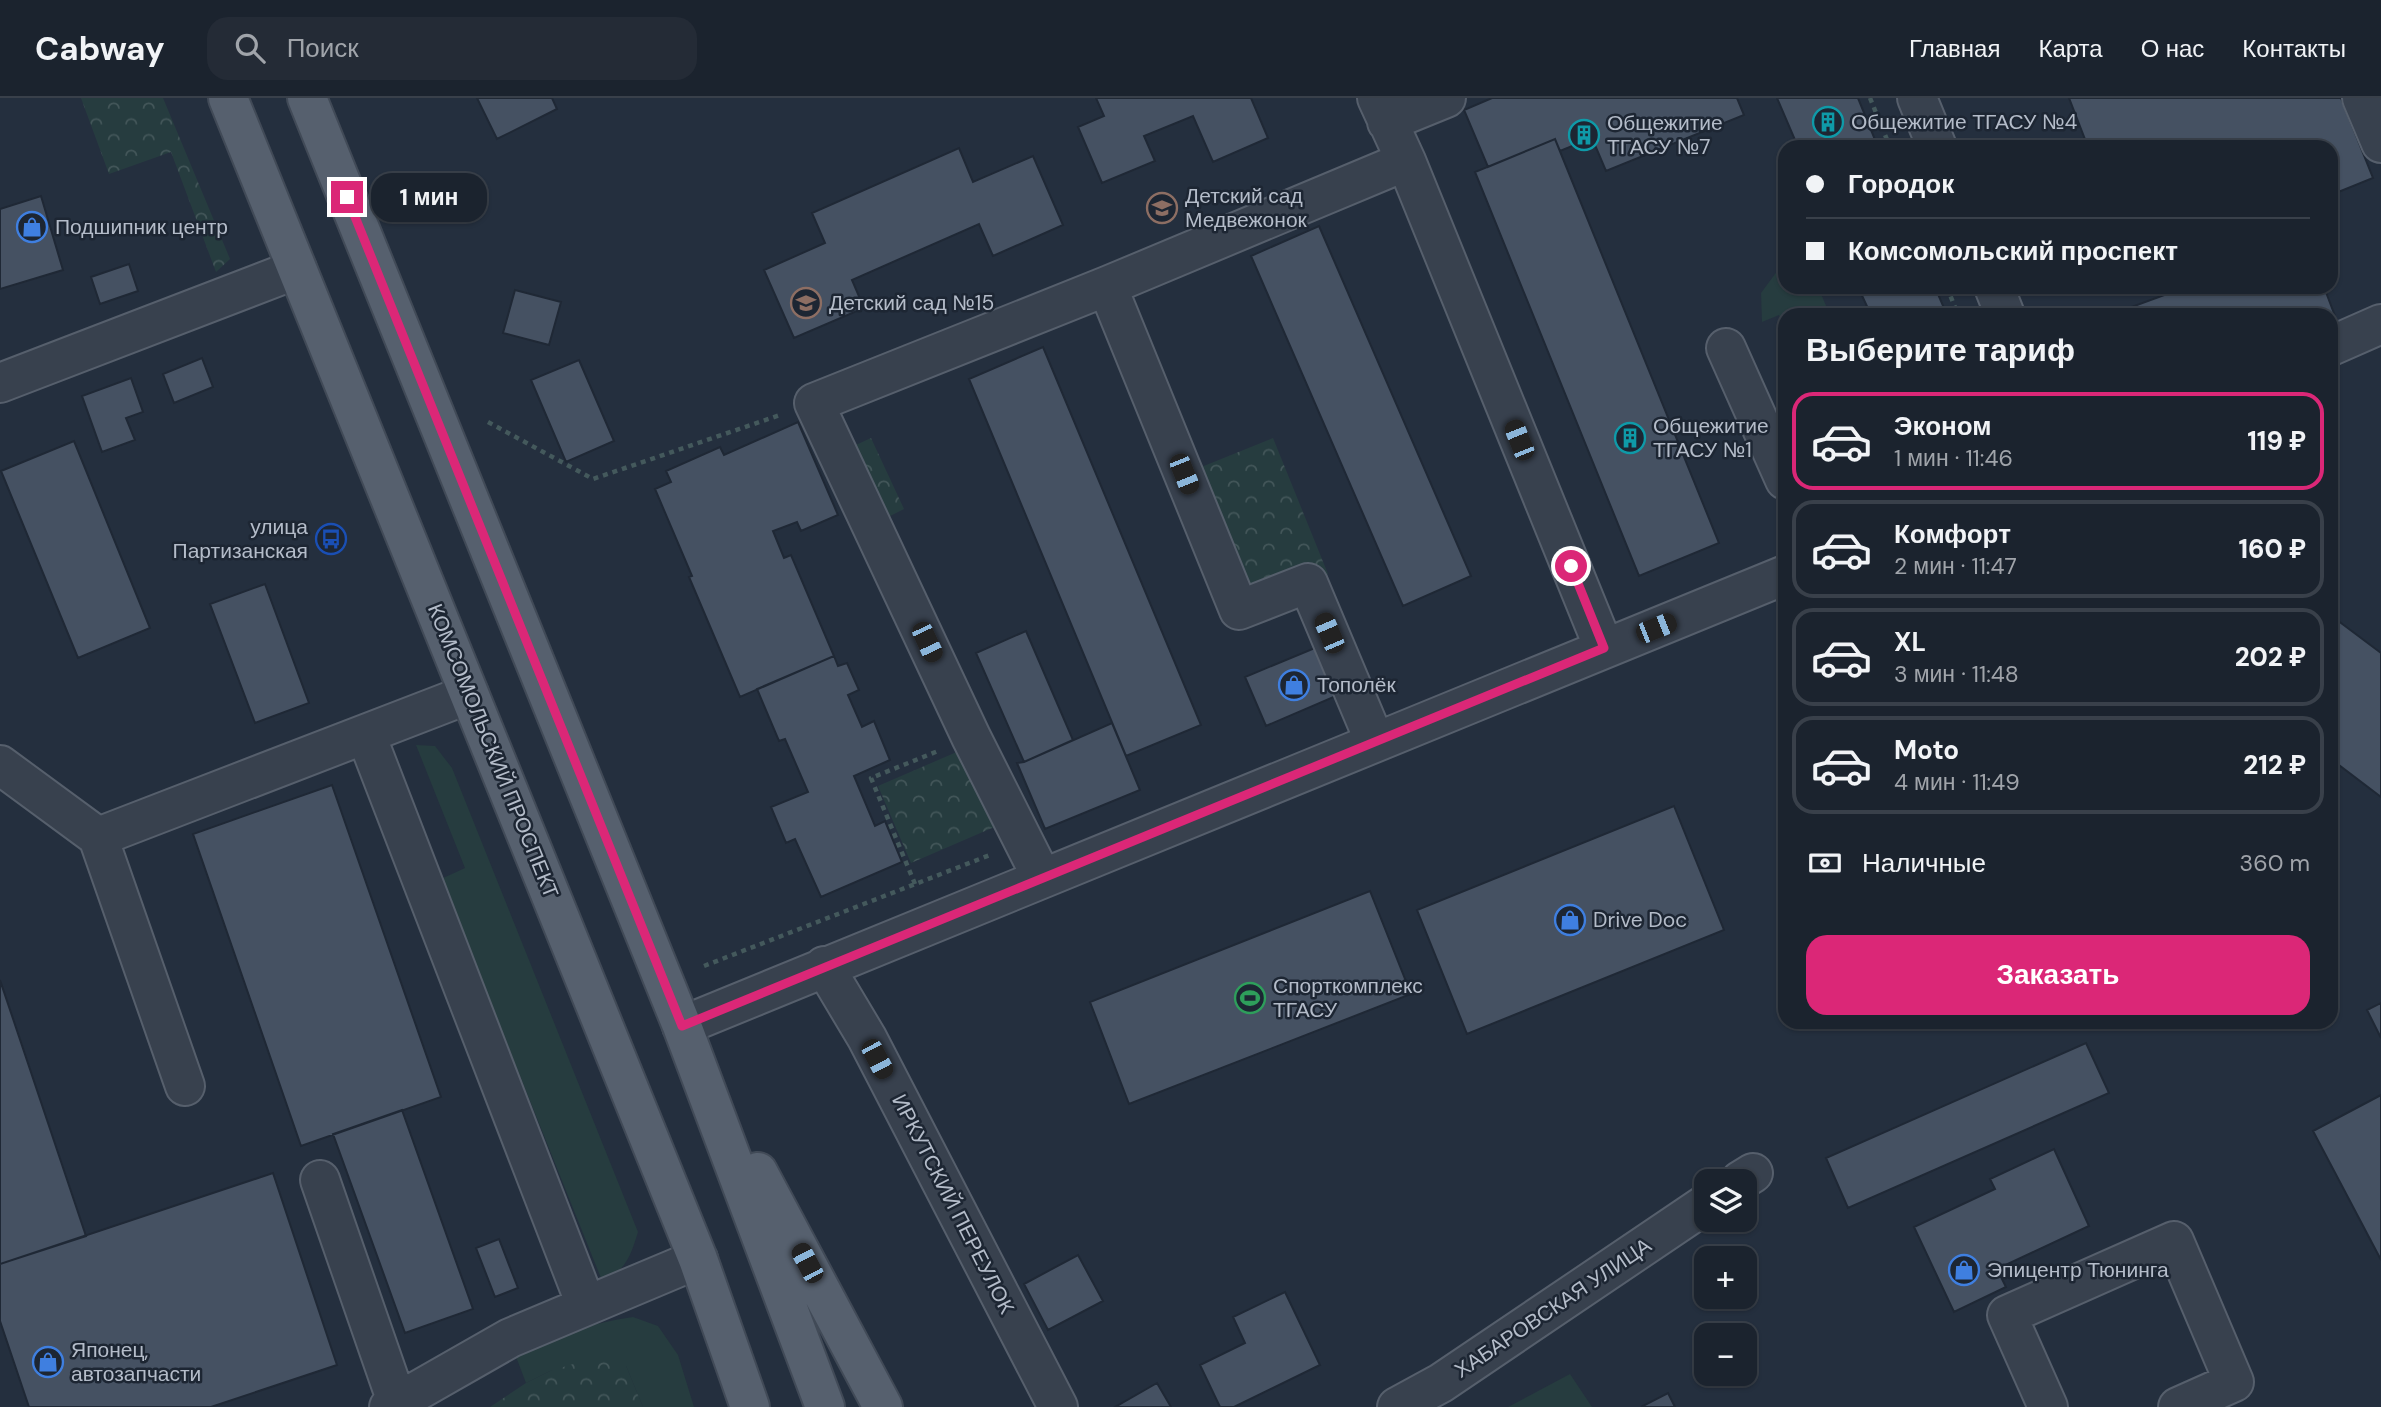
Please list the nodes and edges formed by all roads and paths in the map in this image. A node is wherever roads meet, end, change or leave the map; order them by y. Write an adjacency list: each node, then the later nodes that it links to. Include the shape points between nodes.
1 (228, 98): 12 (main road, КОМСОМОЛЬСКИЙ ПРОСПЕКТ)
2 (307, 98): 32 (main road)
3 (1446, 98): 7 (street)
4 (1870, 98): 8 (path)
5 (1917, 98): 9 (street)
6 (2362, 98): 10 (street)
7 (1382, 110): 11 (street)
8 (1887, 140)
9 (1934, 140)
10 (2381, 143)
11 (1406, 161): 13 (street); 22 (street)
12 (297, 269): 17 (street); 23 (main road, КОМСОМОЛЬСКИЙ ПРОСПЕКТ)
13 (1107, 286): 18 (street); 26 (street, via 1239,610 1308,583)
14 (2381, 324): 15 (street)
15 (2338, 343)
16 (1726, 348): 20 (street)
17 (0, 383)
18 (814, 403): 19 (path, via 593,479); 25 (street)
19 (488, 422)
20 (1778, 464)
21 (1778, 578): 22 (street)
22 (1604, 648): 26 (street)
23 (469, 694): 24 (street); 36 (main road, КОМСОМОЛЬСКИЙ ПРОСПЕКТ)
24 (366, 734): 28 (street); 37 (street)
25 (971, 737): 29 (street); 30 (path, via 871,778)
26 (1375, 742): 29 (street)
27 (0, 765): 28 (street)
28 (98, 837): 33 (street)
29 (1042, 878): 31 (street)
30 (915, 884)
31 (824, 966): 32 (street); 42 (street, ИРКУТСКИЙ ПЕРЕУЛОК, via 867,1038)
32 (685, 1032): 40 (main road); 41 (main road)
33 (185, 1086)
34 (320, 1180): 38 (street)
35 (1694, 1212): 43 (street, ХАБАРОВСКАЯ УЛИЦА, via 1441,1383)
36 (698, 1259): 37 (street); 39 (main road, КОМСОМОЛЬСКИЙ ПРОСПЕКТ)
37 (586, 1305): 38 (street, via 510,1338)
38 (393, 1405)
39 (748, 1407)
40 (825, 1407)
41 (883, 1407)
42 (1058, 1407)
43 (1397, 1407)
44 (2048, 1407): 45 (street, via 2007,1314 2174,1241 2234,1382)
45 (2178, 1407)

